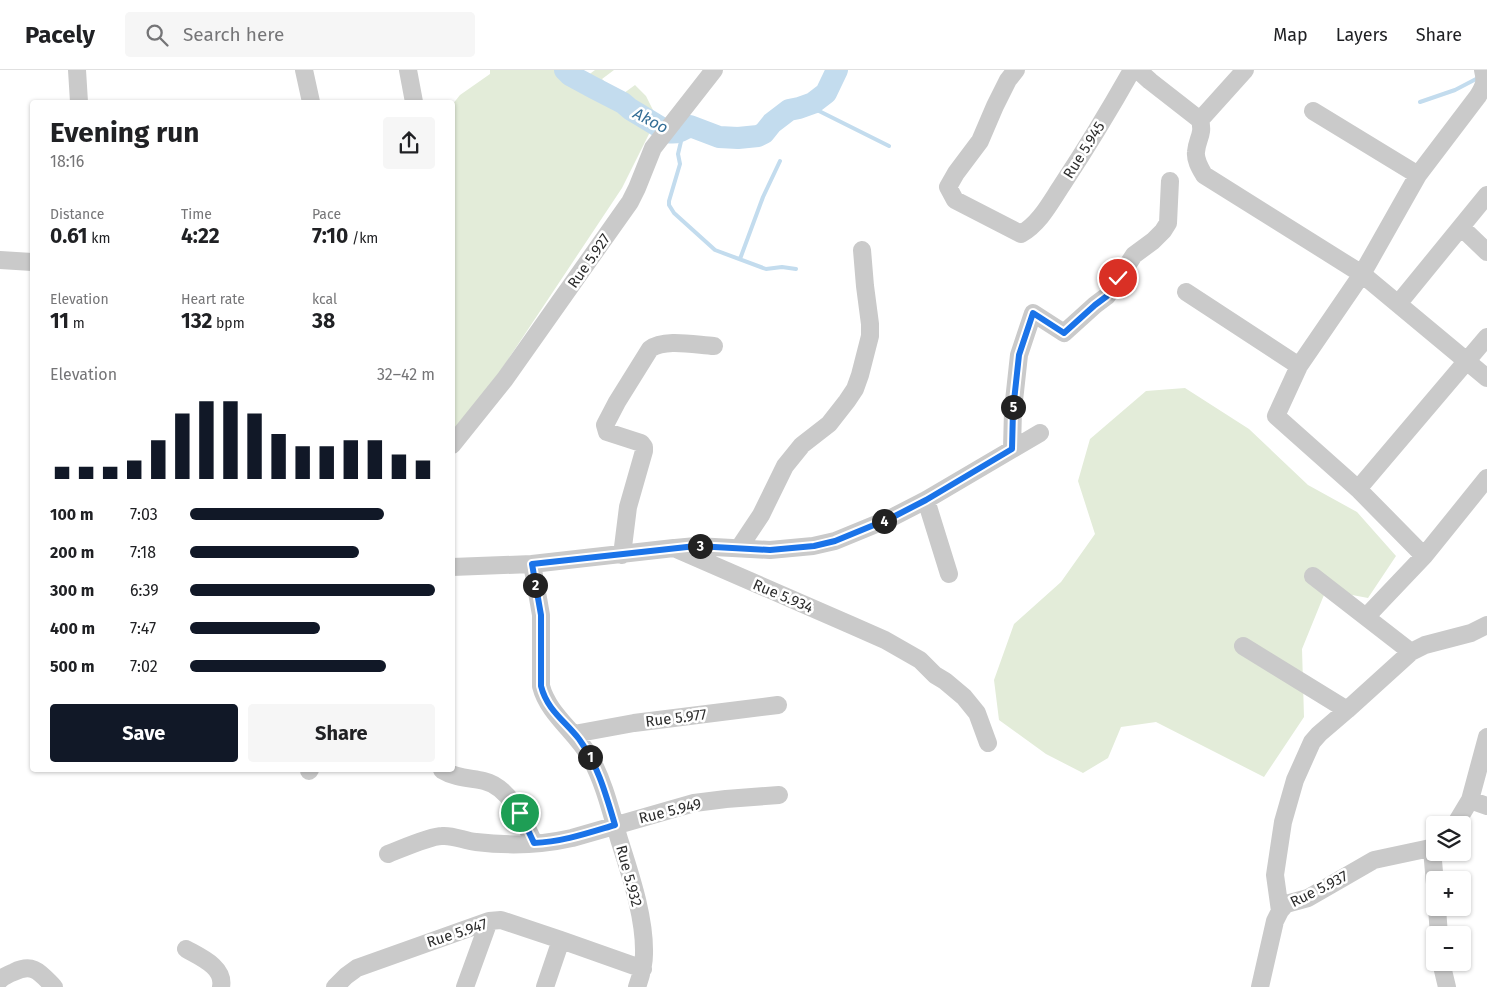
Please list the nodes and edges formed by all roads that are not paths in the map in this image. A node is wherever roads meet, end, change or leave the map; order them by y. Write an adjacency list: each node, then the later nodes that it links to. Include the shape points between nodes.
1 (76, 70): 10 (street)
2 (304, 70): 11 (street)
3 (408, 70): 12 (street)
4 (1016, 70): 5 (street, Rue 5.945, via 994,106 980,141 948,187 956,200 1021,234 1032,228 1041,216 1087,148)
5 (1132, 70)
6 (1138, 70): 14 (street)
7 (1245, 70): 14 (street)
8 (1482, 70): 15 (street, via 1484,86 1478,96)
9 (707, 73): 32 (street, Rue 5.927, via 653,148 630,202 505,379)
10 (79, 100)
11 (311, 100)
12 (414, 100)
13 (1313, 111): 15 (street)
14 (1200, 120): 23 (street, via 1202,130 1196,153 1204,175)
15 (1418, 176): 23 (street)
16 (1170, 182): 33 (street, via 1168,223 1134,255 1107,296 1064,333 1033,313 1019,355)
17 (1487, 195): 18 (street)
18 (1461, 227): 20 (street); 25 (street)
19 (862, 250): 38 (street, via 870,336 855,389 829,424 802,445 785,466 761,515)
20 (1487, 252)
21 (0, 260): 22 (street)
22 (30, 262)
23 (1362, 274): 25 (street); 29 (street)
24 (1186, 292): 29 (street)
25 (1398, 304): 28 (street)
26 (1487, 337): 28 (street)
27 (714, 346): 39 (street, via 664,343 650,349 605,425 608,432 641,443 644,447 628,507)
28 (1467, 361): 30 (street); 35 (street)
29 (1298, 366): 35 (street, via 1276,416)
30 (1487, 378)
31 (1040, 433): 33 (street)
32 (455, 441)
33 (1012, 449): 36 (street)
34 (1487, 478): 40 (street)
35 (1358, 489): 40 (street)
36 (926, 500): 38 (street, via 835,541 770,550); 43 (street)
37 (674, 548): 38 (street); 39 (street); 53 (street, Rue 5.934, via 885,640 920,660 935,676 964,697 977,713)
38 (739, 548)
39 (622, 555): 41 (street)
40 (1424, 556): 45 (street)
41 (532, 564): 42 (street); 51 (street, Rue 5.932, via 541,615 541,686 548,705)
42 (455, 567)
43 (949, 574)
44 (1313, 576): 45 (street)
45 (1366, 617): 48 (street)
46 (1487, 625): 48 (street, via 1471,634)
47 (1243, 646): 50 (street)
48 (1411, 652): 50 (street)
49 (778, 705): 51 (street, Rue 5.977)
50 (1347, 710): 63 (street, via 1312,742 1295,780 1283,822 1274,875)
51 (574, 734): 59 (street, Rue 5.932, via 591,758)
52 (1487, 737): 56 (street)
53 (988, 743)
54 (446, 772): 60 (street, via 494,785 520,813)
55 (779, 794): 59 (street, Rue 5.949, via 694,803)
56 (1470, 800): 57 (street); 58 (street)
57 (1487, 806)
58 (1460, 816)
59 (615, 825): 60 (street, Rue 5.949, via 572,838); 67 (street, Rue 5.932, via 643,934)
60 (534, 843): 62 (street, Rue 5.949, via 474,842 440,836)
61 (1426, 850): 63 (street, Rue 5.937, via 1374,860 1308,898 1286,904)
62 (388, 854)
63 (1280, 912): 76 (street, Rue 5.937, via 1274,921)
64 (488, 921): 65 (street, Rue 5.947, via 501,920); 72 (street, Rue 5.947, via 357,968); 73 (street)
65 (562, 940): 67 (street, Rue 5.947); 74 (street)
66 (186, 949): 71 (street, via 220,973)
67 (643, 969): 75 (street, Rue 5.932)
68 (1443, 971): 77 (street)
69 (0, 980): 70 (street, via 29,968)
70 (54, 987)
71 (221, 987)
72 (336, 987)
73 (465, 987)
74 (545, 987)
75 (637, 987)
76 (1260, 987)
77 (1447, 987)

